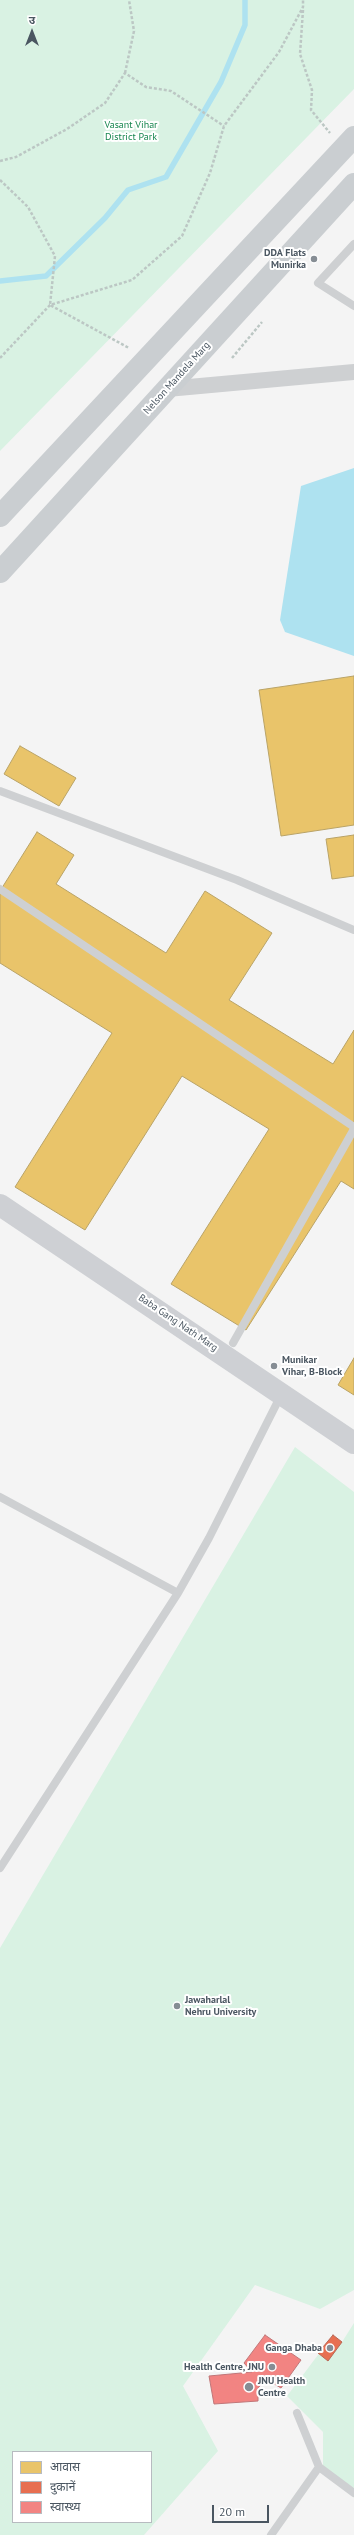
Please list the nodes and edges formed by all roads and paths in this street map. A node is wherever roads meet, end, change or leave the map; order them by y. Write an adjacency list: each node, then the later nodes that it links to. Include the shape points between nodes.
1 (129, 0): 4 (path, via 134,31)
2 (303, 0): 3 (path)
3 (303, 7): 5 (path, via 279,52); 6 (path, via 300,54 312,90 311,110)
4 (124, 72): 5 (path, via 146,87 171,91); 7 (path, via 105,103 48,140 16,157)
5 (224, 126): 11 (path, via 210,173 182,236 132,280)
6 (348, 143): 15 (main road)
7 (0, 161)
8 (0, 180): 11 (path, via 28,208 54,256)
9 (354, 184): 18 (main road, Nelson Mandela Marg)
10 (354, 244): 12 (lane, via 318,283)
11 (50, 305): 14 (path); 15 (path)
12 (354, 306)
13 (262, 322): 16 (path)
14 (0, 358)
15 (147, 358): 19 (main road)
16 (232, 358)
17 (354, 372): 18 (street)
18 (167, 389): 20 (main road, Nelson Mandela Marg)
19 (0, 516)
20 (0, 572)
21 (0, 790): 23 (lane, via 237,880)
22 (0, 889): 24 (lane)
23 (354, 930)
24 (354, 1128): 27 (lane)
25 (0, 1188): 27 (street, Baba Gang Nath Marg)
26 (0, 1205): 28 (street, Baba Gang Nath Marg)
27 (233, 1343): 29 (street, Baba Gang Nath Marg)
28 (282, 1394): 30 (street, Baba Gang Nath Marg); 32 (lane)
29 (354, 1426)
30 (354, 1443)
31 (0, 1497): 32 (lane)
32 (178, 1593): 33 (lane)
33 (0, 1868)
34 (297, 2413): 35 (lane)
35 (319, 2467): 36 (lane); 37 (lane)
36 (354, 2493)
37 (271, 2535)

